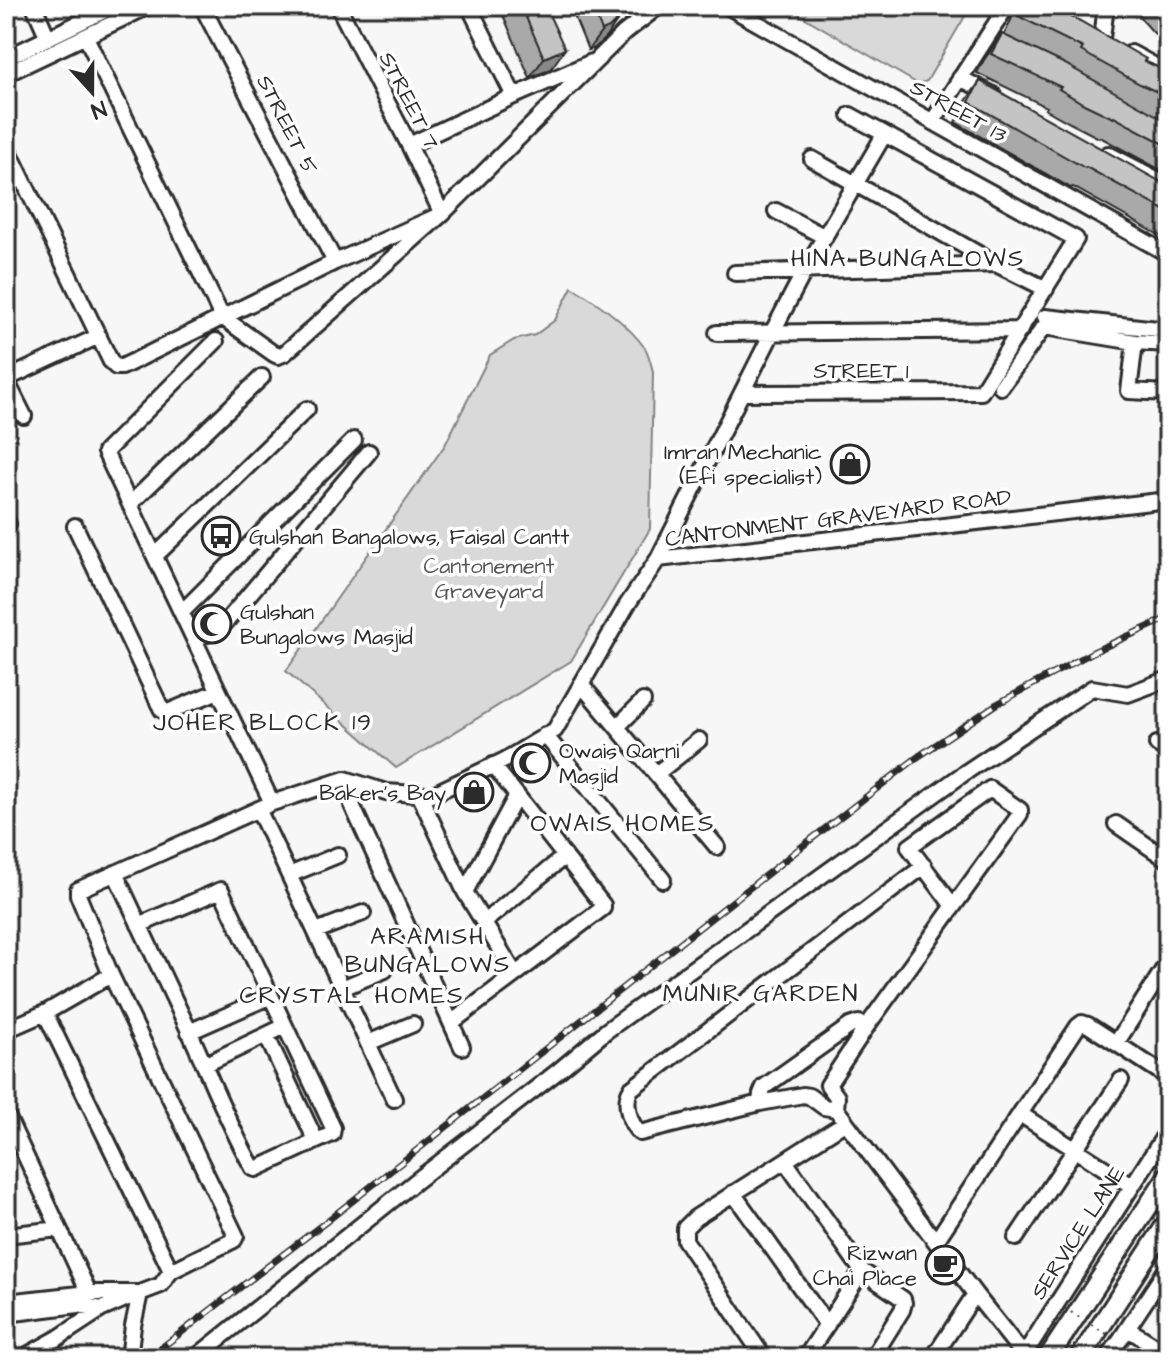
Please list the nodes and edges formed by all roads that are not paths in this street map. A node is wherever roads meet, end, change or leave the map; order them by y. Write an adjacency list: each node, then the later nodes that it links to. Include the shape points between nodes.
1 (34, 6): 13 (street)
2 (114, 6): 13 (street)
3 (149, 6): 12 (street)
4 (202, 6): 35 (street, STREET 5)
5 (338, 6): 26 (street, STREET 7)
6 (469, 6): 20 (street)
7 (659, 6): 16 (street, via 621,26)
8 (728, 6): 23 (street, STREET 13)
9 (1007, 6): 19 (street)
10 (1102, 6): 14 (street)
11 (1087, 31): 14 (street)
12 (86, 37): 18 (street); 40 (street)
13 (48, 38): 15 (street)
14 (1102, 38): 17 (street)
15 (6, 58)
16 (599, 58): 20 (street); 32 (street)
17 (1168, 73)
18 (6, 74)
19 (960, 78): 21 (street); 23 (street)
20 (514, 96): 26 (street)
21 (1002, 99)
22 (850, 115): 24 (street)
23 (933, 121): 34 (street, STREET 13)
24 (884, 135): 29 (street); 39 (street, via 1076,239)
25 (6, 145): 46 (street)
26 (409, 145): 32 (street, STREET 7)
27 (1099, 149): 30 (street)
28 (812, 159): 29 (street)
29 (856, 185): 33 (street); 36 (street)
30 (1168, 185)
31 (776, 211): 33 (street)
32 (442, 214): 35 (street); 40 (street, via 285,353 274,354)
33 (825, 237): 37 (street)
34 (1168, 254)
35 (335, 262): 40 (street)
36 (996, 264): 37 (street); 39 (street)
37 (805, 270): 38 (street); 44 (street)
38 (735, 273)
39 (1046, 289): 42 (street)
40 (222, 317): 46 (street, via 122,367 111,362)
41 (1045, 317): 43 (street)
42 (1020, 330): 44 (street); 53 (street, STREET 1, via 981,392)
43 (1168, 330)
44 (773, 331): 45 (street); 53 (street)
45 (717, 333)
46 (99, 336): 51 (street)
47 (216, 341): 60 (street, via 105,452)
48 (1135, 342): 49 (street); 52 (street, via 1044,327); 54 (street, via 1129,391)
49 (1168, 344)
50 (262, 377): 60 (street)
51 (6, 380): 56 (street)
52 (1001, 387)
53 (742, 393): 63 (street)
54 (1168, 393)
55 (307, 409): 62 (street)
56 (24, 416)
57 (354, 440): 64 (street)
58 (369, 452): 65 (street, via 220,629)
59 (1168, 500): 63 (street, CANTONMENT GRAVEYARD ROAD)
60 (130, 504): 62 (street)
61 (75, 526): 68 (street, via 162,710)
62 (155, 556): 64 (street)
63 (658, 559): 67 (street, CANTONMENT GRAVEYARD ROAD)
64 (182, 612): 65 (street)
65 (194, 639): 68 (street)
66 (1168, 679): 147 (street, via 1128,694 1092,688 963,774 606,1031)
67 (581, 684): 70 (street); 71 (street, CANTONMENT GRAVEYARD ROAD, via 555,730)
68 (218, 691): 78 (street)
69 (643, 701): 70 (street)
70 (617, 727): 74 (street)
71 (545, 735): 73 (street, CANTONMENT GRAVEYARD ROAD); 87 (street)
72 (699, 740): 74 (street)
73 (493, 765): 76 (street, CANTONMENT GRAVEYARD ROAD, via 431,795); 77 (street)
74 (656, 774): 80 (street)
75 (356, 783): 76 (street, CANTONMENT GRAVEYARD ROAD); 78 (street, CANTONMENT GRAVEYARD ROAD, via 345,779); 101 (street, via 352,805)
76 (419, 794): 88 (street)
77 (517, 795): 82 (street); 88 (street)
78 (265, 806): 85 (street, CANTONMENT GRAVEYARD ROAD); 86 (street)
79 (1116, 824): 83 (street)
80 (717, 847)
81 (338, 855): 86 (street)
82 (565, 856): 91 (street); 96 (street, via 603,908)
83 (1168, 860)
84 (924, 866): 89 (street); 89 (street, via 909,847 988,790 1020,810); 115 (street, via 627,1095 633,1127 640,1133)
85 (115, 873): 92 (street); 97 (street, CANTONMENT GRAVEYARD ROAD, via 78,890)
86 (289, 875): 93 (street)
87 (663, 880)
88 (465, 892): 91 (street)
89 (953, 906): 104 (street)
90 (363, 913): 93 (street)
91 (484, 922): 96 (street)
92 (139, 925): 99 (street, via 221,890); 106 (street)
93 (316, 931): 98 (street)
94 (1168, 962): 108 (street)
95 (385, 970): 98 (street)
96 (515, 974): 101 (street)
97 (111, 975): 100 (street); 133 (street, via 236,1236)
98 (342, 988): 109 (street)
99 (271, 996): 103 (street); 106 (street)
100 (45, 1013): 105 (street); 133 (street)
101 (451, 1023): 110 (street)
102 (413, 1024): 109 (street)
103 (285, 1026): 107 (street); 121 (street, via 334,1131)
104 (867, 1026): 115 (street, via 850,1026 764,1087); 116 (street, via 828,1085 837,1097)
105 (6, 1030)
106 (189, 1032): 111 (street)
107 (266, 1035): 111 (street); 121 (street)
108 (1117, 1042): 112 (street); 117 (street, via 1082,1023)
109 (368, 1043): 114 (street)
110 (462, 1047)
111 (204, 1065): 121 (street, via 253,1168)
112 (1168, 1077)
113 (1121, 1080): 122 (street)
114 (394, 1099)
115 (760, 1103): 116 (street, via 809,1096)
116 (836, 1109): 119 (street)
117 (1020, 1114): 122 (street); 131 (street)
118 (6, 1116): 128 (street)
119 (846, 1122): 123 (street); 131 (street)
120 (1168, 1130): 125 (street, SERVICE LANE)
121 (316, 1141)
122 (1075, 1150): 125 (street); 130 (street)
123 (785, 1161): 126 (street); 134 (street)
124 (1168, 1176): 152 (main road)
125 (1132, 1186): 144 (street, SERVICE LANE)
126 (733, 1193): 141 (street); 148 (street, via 695,1218 685,1228 685,1240)
127 (1168, 1222): 153 (main road)
128 (59, 1229): 129 (street); 135 (street)
129 (6, 1235)
130 (1016, 1238)
131 (936, 1241): 137 (street)
132 (1168, 1267): 142 (street)
133 (171, 1271): 136 (street, via 161,1285)
134 (862, 1271): 141 (street); 150 (street, via 904,1303)
135 (89, 1293): 136 (street); 138 (street)
136 (140, 1293): 139 (street); 146 (street)
137 (975, 1294): 144 (street); 151 (street)
138 (6, 1302)
139 (102, 1309): 140 (street, via 78,1305); 145 (street)
140 (6, 1314)
141 (827, 1325): 149 (street)
142 (1128, 1329): 143 (street); 154 (street)
143 (1168, 1354)
144 (1024, 1357)
145 (22, 1358)
146 (129, 1358)
147 (195, 1358)
148 (764, 1358)
149 (805, 1358)
150 (872, 1358)
151 (933, 1358)
152 (1048, 1358)
153 (1080, 1358)
154 (1108, 1358)

